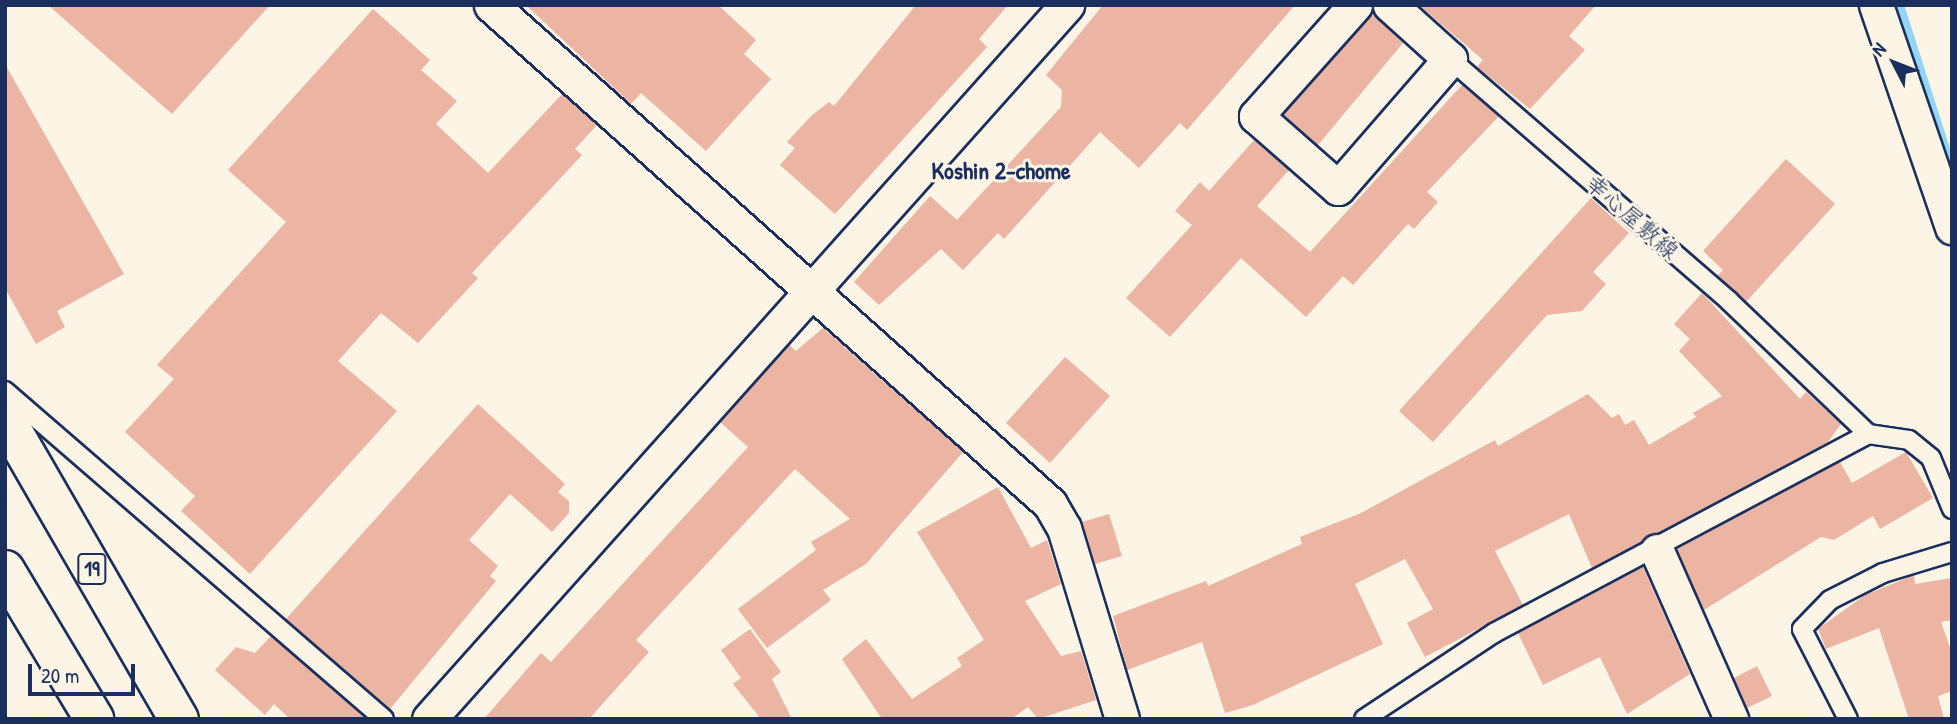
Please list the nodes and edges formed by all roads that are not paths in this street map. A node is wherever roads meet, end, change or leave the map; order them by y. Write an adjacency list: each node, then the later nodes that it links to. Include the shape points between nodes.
1 (491, 5): 8 (street)
2 (1067, 5): 8 (street)
3 (1355, 5): 6 (street, via 1256,116 1338,188)
4 (1390, 5): 6 (street, 幸心屋敷線)
5 (1876, 5): 7 (street)
6 (1450, 60): 11 (lane, 幸心屋敷線, via 1729,301)
7 (1951, 220)
8 (811, 292): 19 (street); 20 (street, via 1050,504 1064,528)
9 (5, 391): 18 (lane)
10 (5, 418): 17 (highway, 19)
11 (1868, 434): 12 (lane, via 1909,440 1931,458); 13 (lane)
12 (1952, 509)
13 (1657, 551): 21 (lane, via 1494,633); 22 (street)
14 (1952, 552): 23 (lane, via 1883,573 1830,600 1802,629)
15 (5, 570): 16 (highway)
16 (94, 719)
17 (179, 719)
18 (384, 719)
19 (429, 719)
20 (1122, 719)
21 (1364, 719)
22 (1731, 719)
23 (1848, 719)

